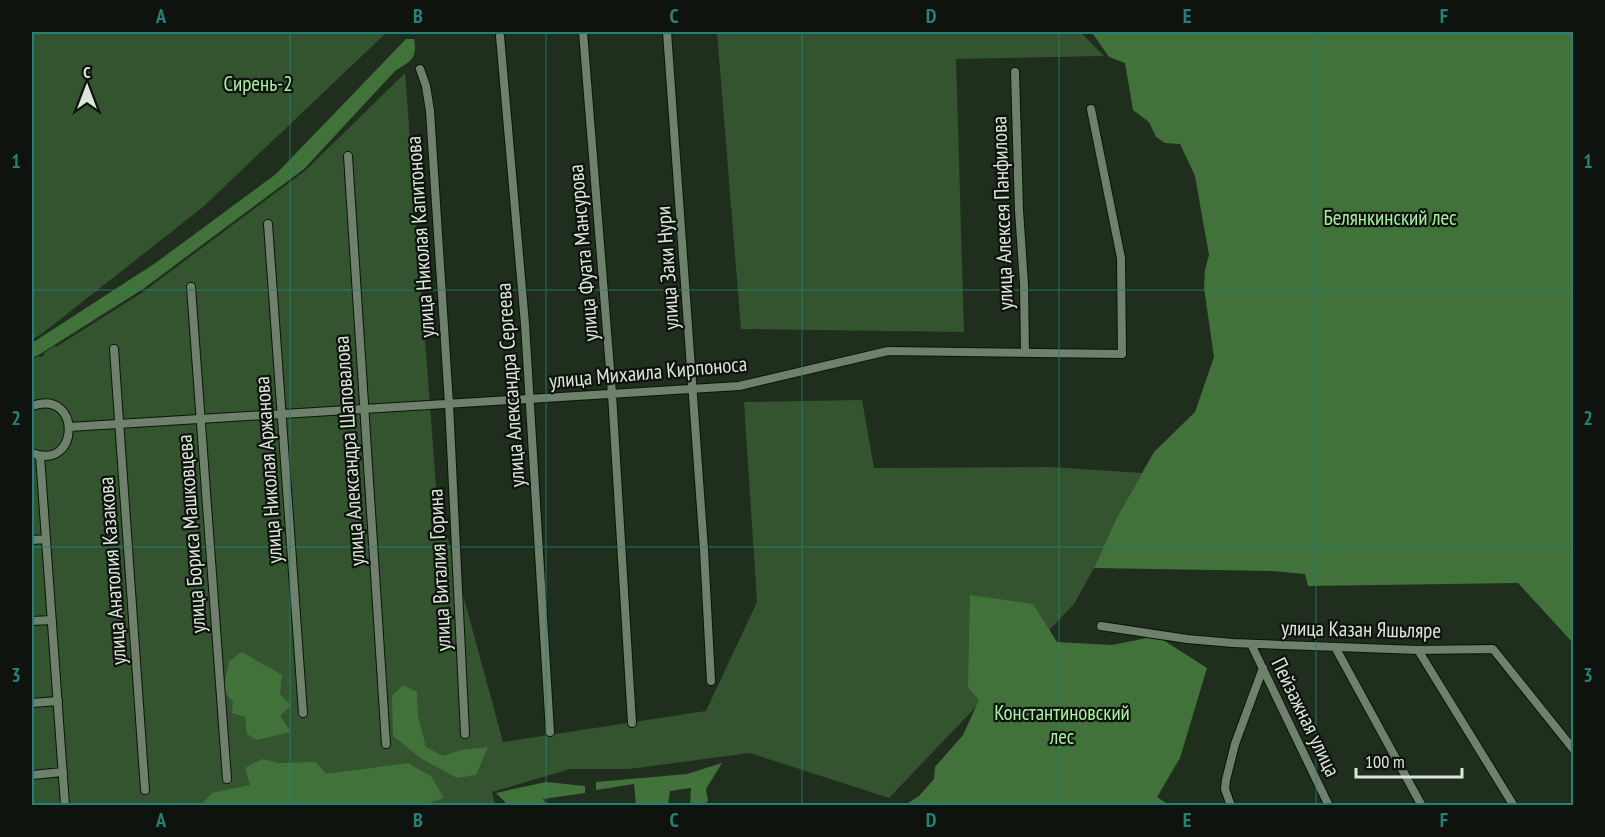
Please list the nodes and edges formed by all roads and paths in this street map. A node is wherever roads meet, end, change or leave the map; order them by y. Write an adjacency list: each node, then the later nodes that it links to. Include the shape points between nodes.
1 (583, 32): 13 (street, улица Фуата Мансурова)
2 (667, 32): 12 (street, улица Заки Нури)
3 (500, 36): 14 (street, улица Александра Сергеева)
4 (420, 69): 15 (street, улица Николая Капитонова, via 430,111)
5 (1015, 72): 11 (street, улица Алексея Панфилова)
6 (1091, 109): 11 (street, улица Михаила Кирпоноса, via 1121,258 1122,354)
7 (348, 156): 17 (street, улица Александра Шаповалова)
8 (268, 224): 18 (street, улица Николая Аржанова)
9 (191, 287): 19 (street, улица Бориса Машковцева)
10 (114, 349): 20 (street, улица Анатолия Казакова)
11 (1024, 353): 12 (street, улица Михаила Кирпоноса, via 888,351 739,386)
12 (693, 389): 13 (street, улица Михаила Кирпоноса); 32 (street, улица Заки Нури)
13 (612, 394): 14 (street, улица Михаила Кирпоноса); 36 (street, улица Фуата Мансурова)
14 (530, 399): 15 (street, улица Михаила Кирпоноса); 37 (street, улица Александра Сергеева)
15 (449, 404): 17 (street, улица Михаила Кирпоноса); 38 (street, улица Виталия Горина)
16 (32, 406): 21 (street, via 56,406)
17 (364, 409): 18 (street, улица Михаила Кирпоноса); 39 (street, улица Александра Шаповалова)
18 (282, 414): 19 (street, улица Михаила Кирпоноса); 35 (street, улица Николая Аржанова)
19 (201, 419): 20 (street, улица Михаила Кирпоноса); 43 (street, улица Бориса Машковцева)
20 (120, 424): 21 (street, улица Михаила Кирпоноса); 44 (street, улица Анатолия Казакова)
21 (69, 427): 22 (street, via 69,436 59,451 52,455)
22 (36, 454): 23 (street)
23 (46, 539): 24 (street); 25 (street)
24 (32, 540)
25 (52, 620): 26 (street); 33 (street)
26 (32, 621)
27 (1101, 626): 28 (street, улица Казан Яшьляре)
28 (1251, 644): 29 (street, улица Казан Яшьляре); 31 (street, Пейзажная улица)
29 (1335, 647): 30 (street, улица Казан Яшьляре); 48 (street)
30 (1418, 650): 40 (street, улица Казан Яшьляре, via 1493,649); 49 (street)
31 (1263, 668): 46 (street, via 1226,780); 47 (street, Пейзажная улица)
32 (711, 681)
33 (58, 701): 34 (street); 41 (street)
34 (32, 703)
35 (303, 713)
36 (632, 723)
37 (550, 732)
38 (465, 734)
39 (386, 744)
40 (1574, 750)
41 (63, 772): 42 (street); 45 (street)
42 (32, 775)
43 (227, 779)
44 (145, 790)
45 (65, 805)
46 (1231, 806)
47 (1329, 806)
48 (1422, 806)
49 (1514, 806)

